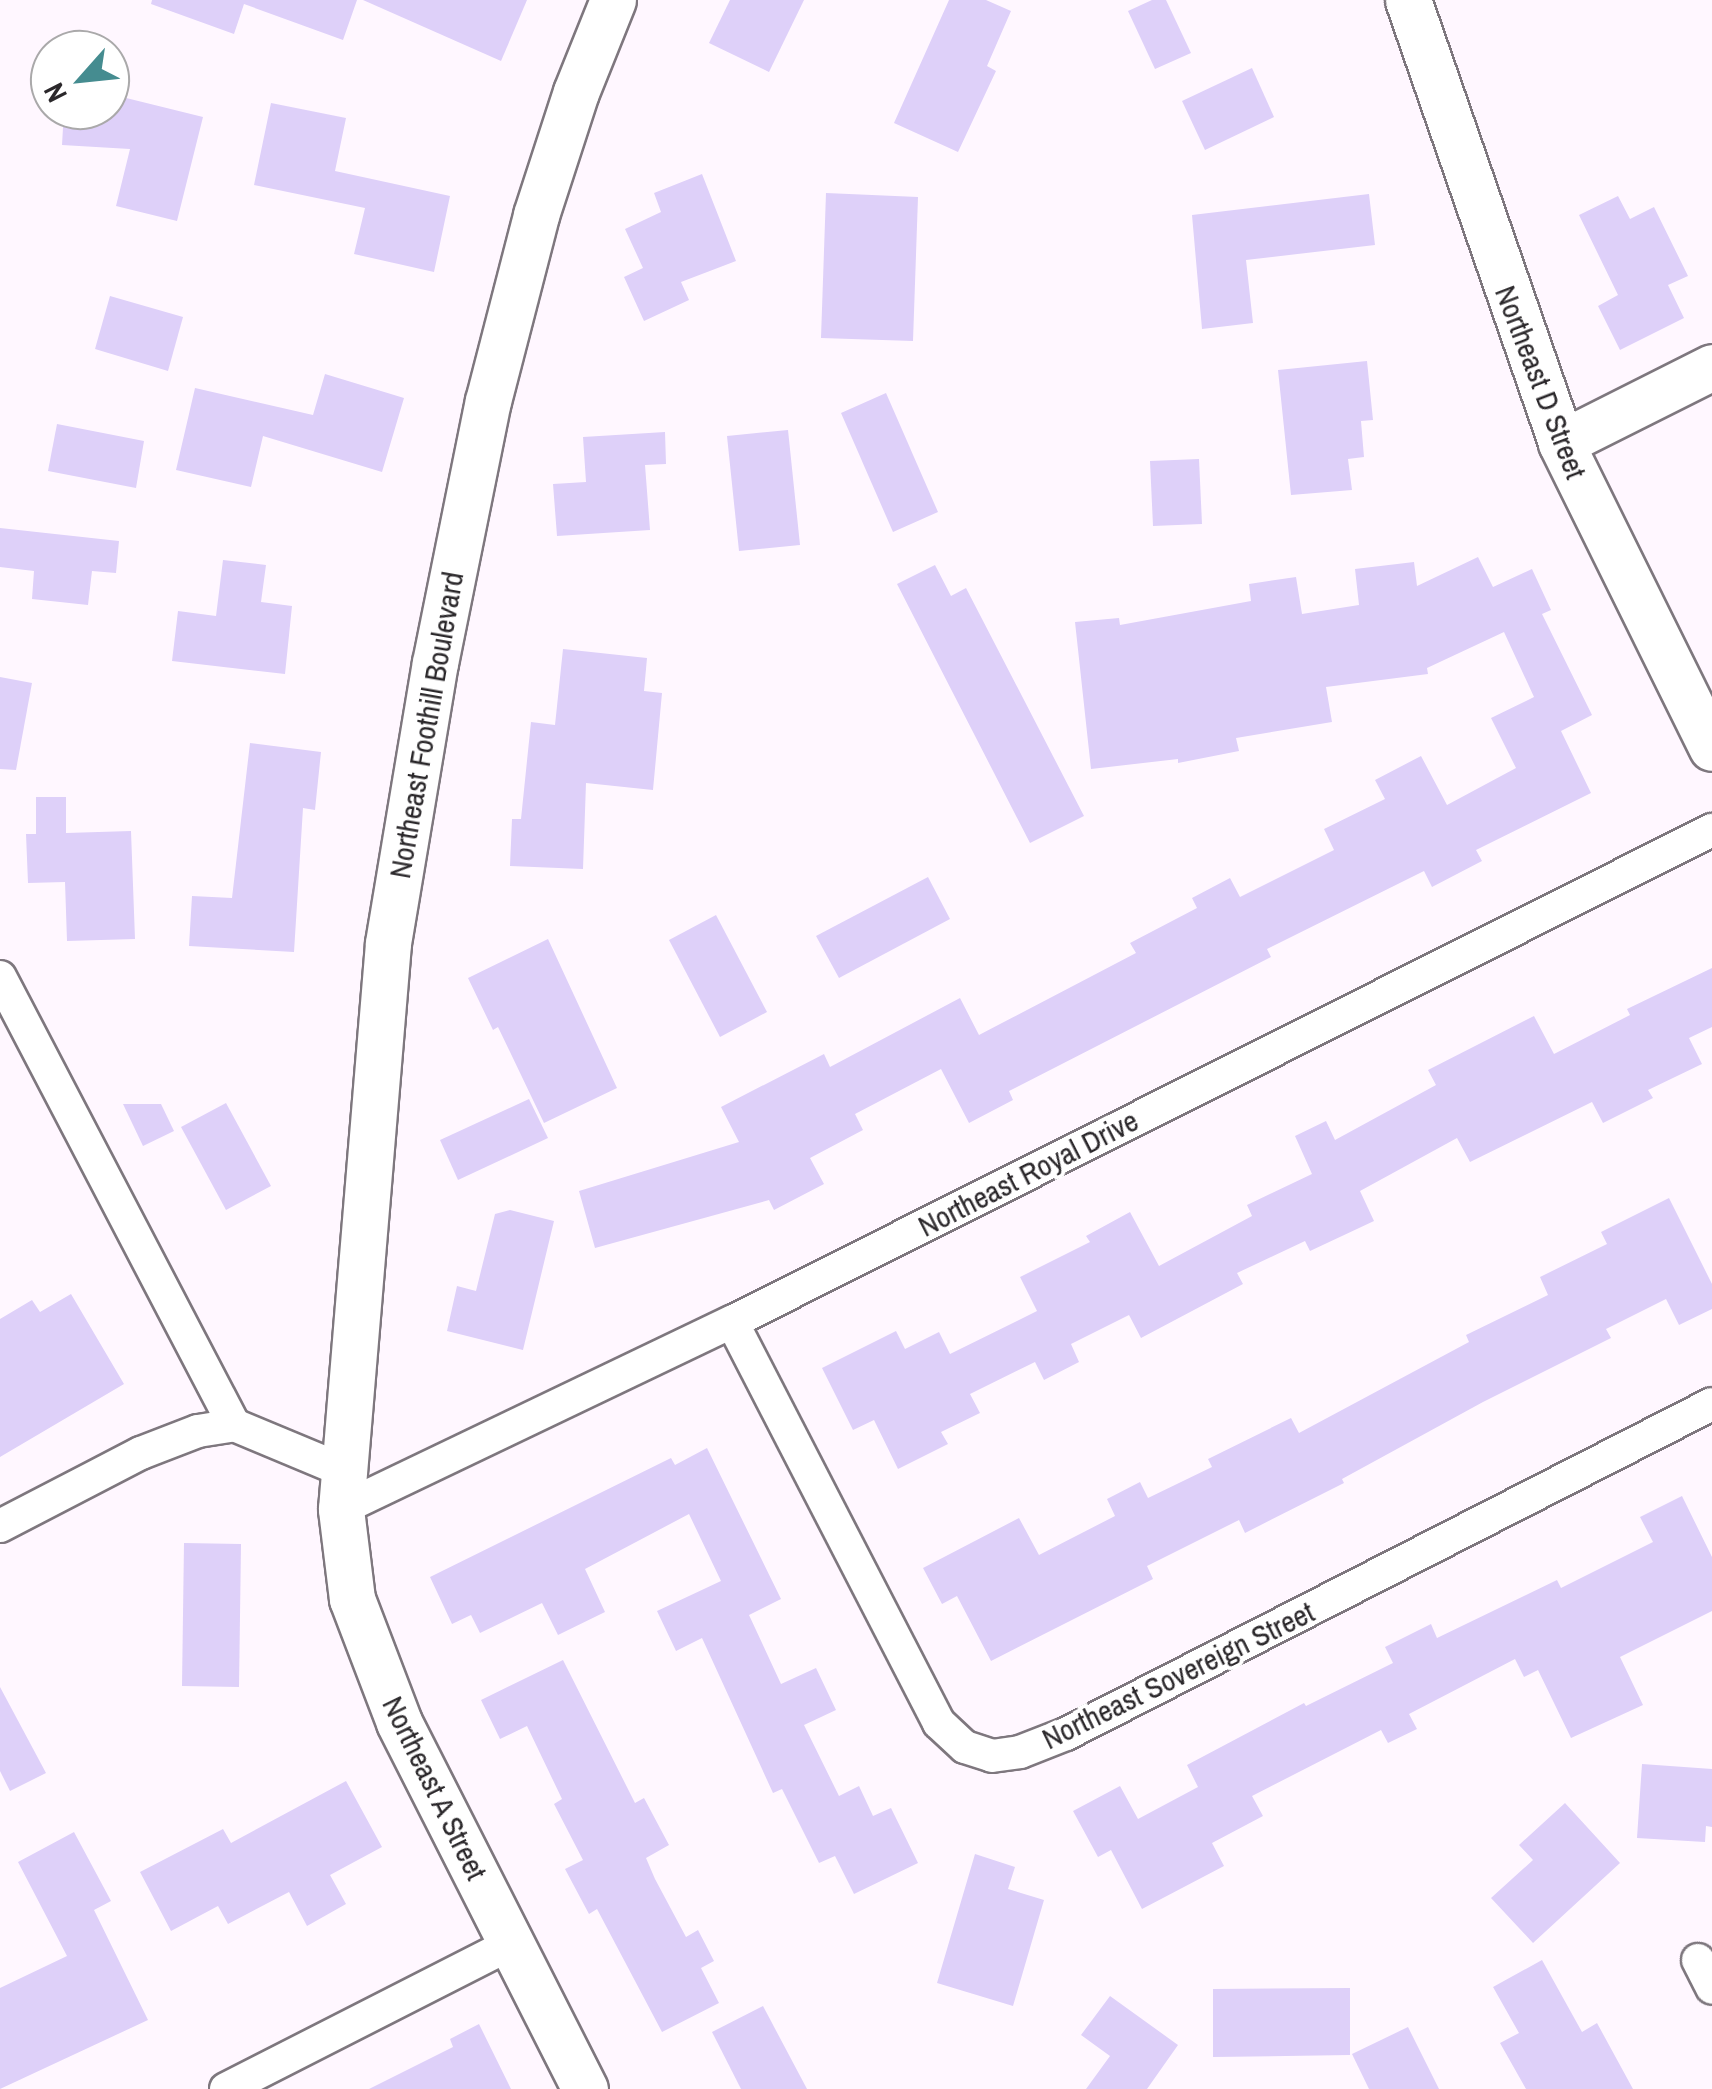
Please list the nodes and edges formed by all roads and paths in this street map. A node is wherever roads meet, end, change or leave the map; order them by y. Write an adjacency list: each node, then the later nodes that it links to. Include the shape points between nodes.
1 (613, 0): 11 (street, Northeast Foothill Boulevard, via 536,214 488,401 435,663 388,943)
2 (1408, 0): 4 (street, Northeast D Street)
3 (1712, 367): 4 (street)
4 (1561, 443): 5 (street, Northeast D Street)
5 (1712, 748)
6 (1712, 830): 8 (street, Northeast Royal Drive)
7 (0, 977): 10 (street)
8 (732, 1322): 9 (street, Northeast Sovereign Street, via 939,1724 965,1746 992,1756 1066,1734); 11 (street, Northeast Royal Drive)
9 (1712, 1404)
10 (234, 1425): 11 (street); 12 (street, via 141,1453)
11 (341, 1490): 13 (street, Northeast A Street, via 344,1558 368,1644 399,1722)
12 (0, 1526)
13 (512, 1944): 14 (street); 15 (street, Northeast A Street)
14 (226, 2089)
15 (585, 2089)

